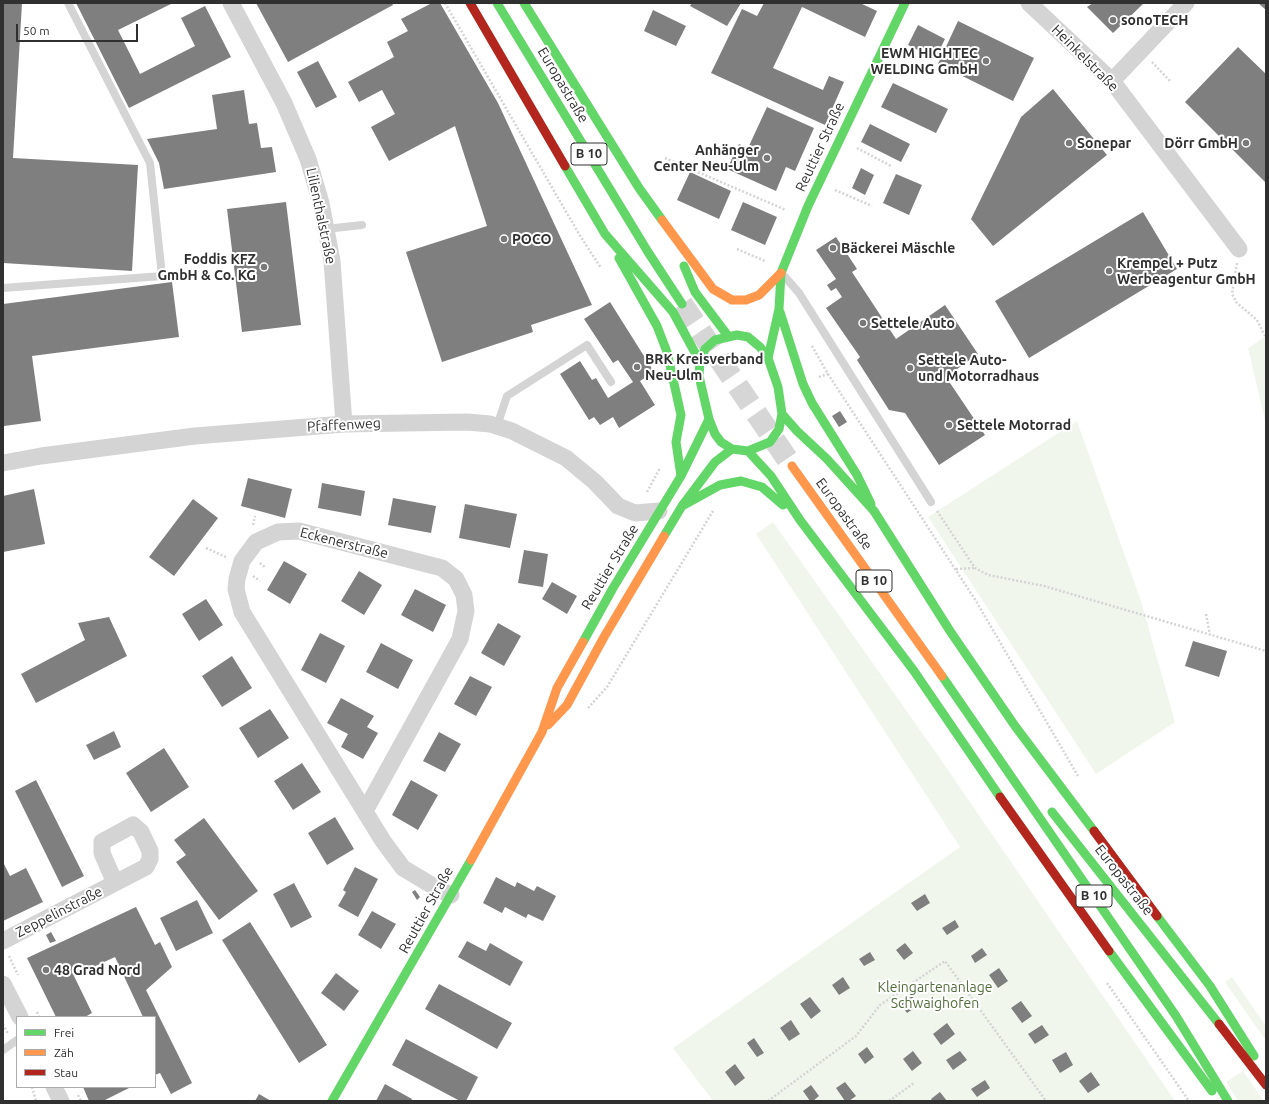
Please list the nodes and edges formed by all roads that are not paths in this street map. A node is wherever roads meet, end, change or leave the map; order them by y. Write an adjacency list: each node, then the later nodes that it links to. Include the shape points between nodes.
1 (68, 3): 16 (lane, via 150,163 162,276)
2 (232, 3): 11 (street, Lilienthalstraße, via 284,103 308,159)
3 (470, 3): 13 (main road)
4 (497, 3): 17 (main road, Europastraße / B 10)
5 (524, 3): 12 (main road, via 639,188)
6 (1029, 3): 9 (street, Heinkelstraße)
7 (1186, 3): 9 (street)
8 (901, 6): 15 (main road, Reuttier Straße, via 819,182)
9 (1112, 81): 14 (street, Heinkelstraße)
10 (362, 225): 11 (lane)
11 (326, 229): 26 (street, Lilienthalstraße, via 332,261)
12 (669, 231): 15 (main road, via 713,289 732,300 740,301 759,295); 20 (main road, via 695,292)
13 (606, 234): 22 (main road, via 673,312); 32 (main road, via 644,302 667,352 681,415 676,442)
14 (1239, 249)
15 (782, 273): 18 (main road, Reuttier Straße); 33 (lane, via 799,293)
16 (3, 288)
17 (682, 304)
18 (779, 309): 19 (main road); 21 (main road, Reuttier Straße); 35 (main road, via 803,384 857,475)
19 (764, 325)
20 (728, 336): 21 (main road, via 751,335); 22 (main road, via 715,340 705,349)
21 (768, 358): 24 (main road, via 778,387)
22 (700, 362): 25 (main road, via 699,376)
23 (611, 382): 27 (lane, via 587,345 507,396)
24 (782, 414): 29 (main road, via 779,429 770,442); 35 (main road)
25 (709, 419): 28 (main road, via 721,442); 32 (main road, Reuttier Straße)
26 (344, 424): 27 (street, Pfaffenweg, via 467,422); 30 (street, Pfaffenweg, via 194,436)
27 (496, 426): 36 (street, Pfaffenweg, via 566,458 595,482 618,506 635,513)
28 (732, 449): 29 (main road); 34 (main road, Reuttier Straße, via 715,462)
29 (748, 451): 37 (main road, via 771,476)
30 (3, 463)
31 (792, 466): 38 (main road, Europastraße / B 10)
32 (681, 476): 36 (main road, Reuttier Straße)
33 (931, 502)
34 (682, 506): 36 (main road, Reuttier Straße); 37 (main road, via 720,485 741,481 762,487)
35 (874, 511): 50 (main road, via 950,631 1011,720 1210,986)
36 (667, 515): 39 (main road, Reuttier Straße, via 567,705); 39 (main road, Reuttier Straße, via 613,588 557,688)
37 (800, 520): 55 (main road, via 914,671 1073,902)
38 (956, 695): 40 (main road, Europastraße / B 10); 56 (main road, Europastraße / B 10, via 1176,1016)
39 (542, 732): 44 (main road, Reuttier Straße)
40 (1016, 767)
41 (1045, 803): 51 (main road, Europastraße / B 10)
42 (365, 811): 42 (street, Eckenerstraße, via 242,612 236,589 241,564 252,547 262,538 278,532 294,530 442,568 452,574 464,595 466,611 460,639); 44 (street, Eckenerstraße, via 382,841 403,868 438,890)
43 (115, 883): 45 (street, Zeppelinstraße)
44 (451, 895): 53 (main road, Reuttier Straße)
45 (3, 941)
46 (3, 984): 47 (street)
47 (19, 1016)
48 (16, 1041): 49 (lane)
49 (3, 1050)
50 (1266, 1076)
51 (1266, 1085)
52 (54, 1088): 54 (street)
53 (337, 1099)
54 (61, 1101)
55 (1219, 1101)
56 (1228, 1101)

